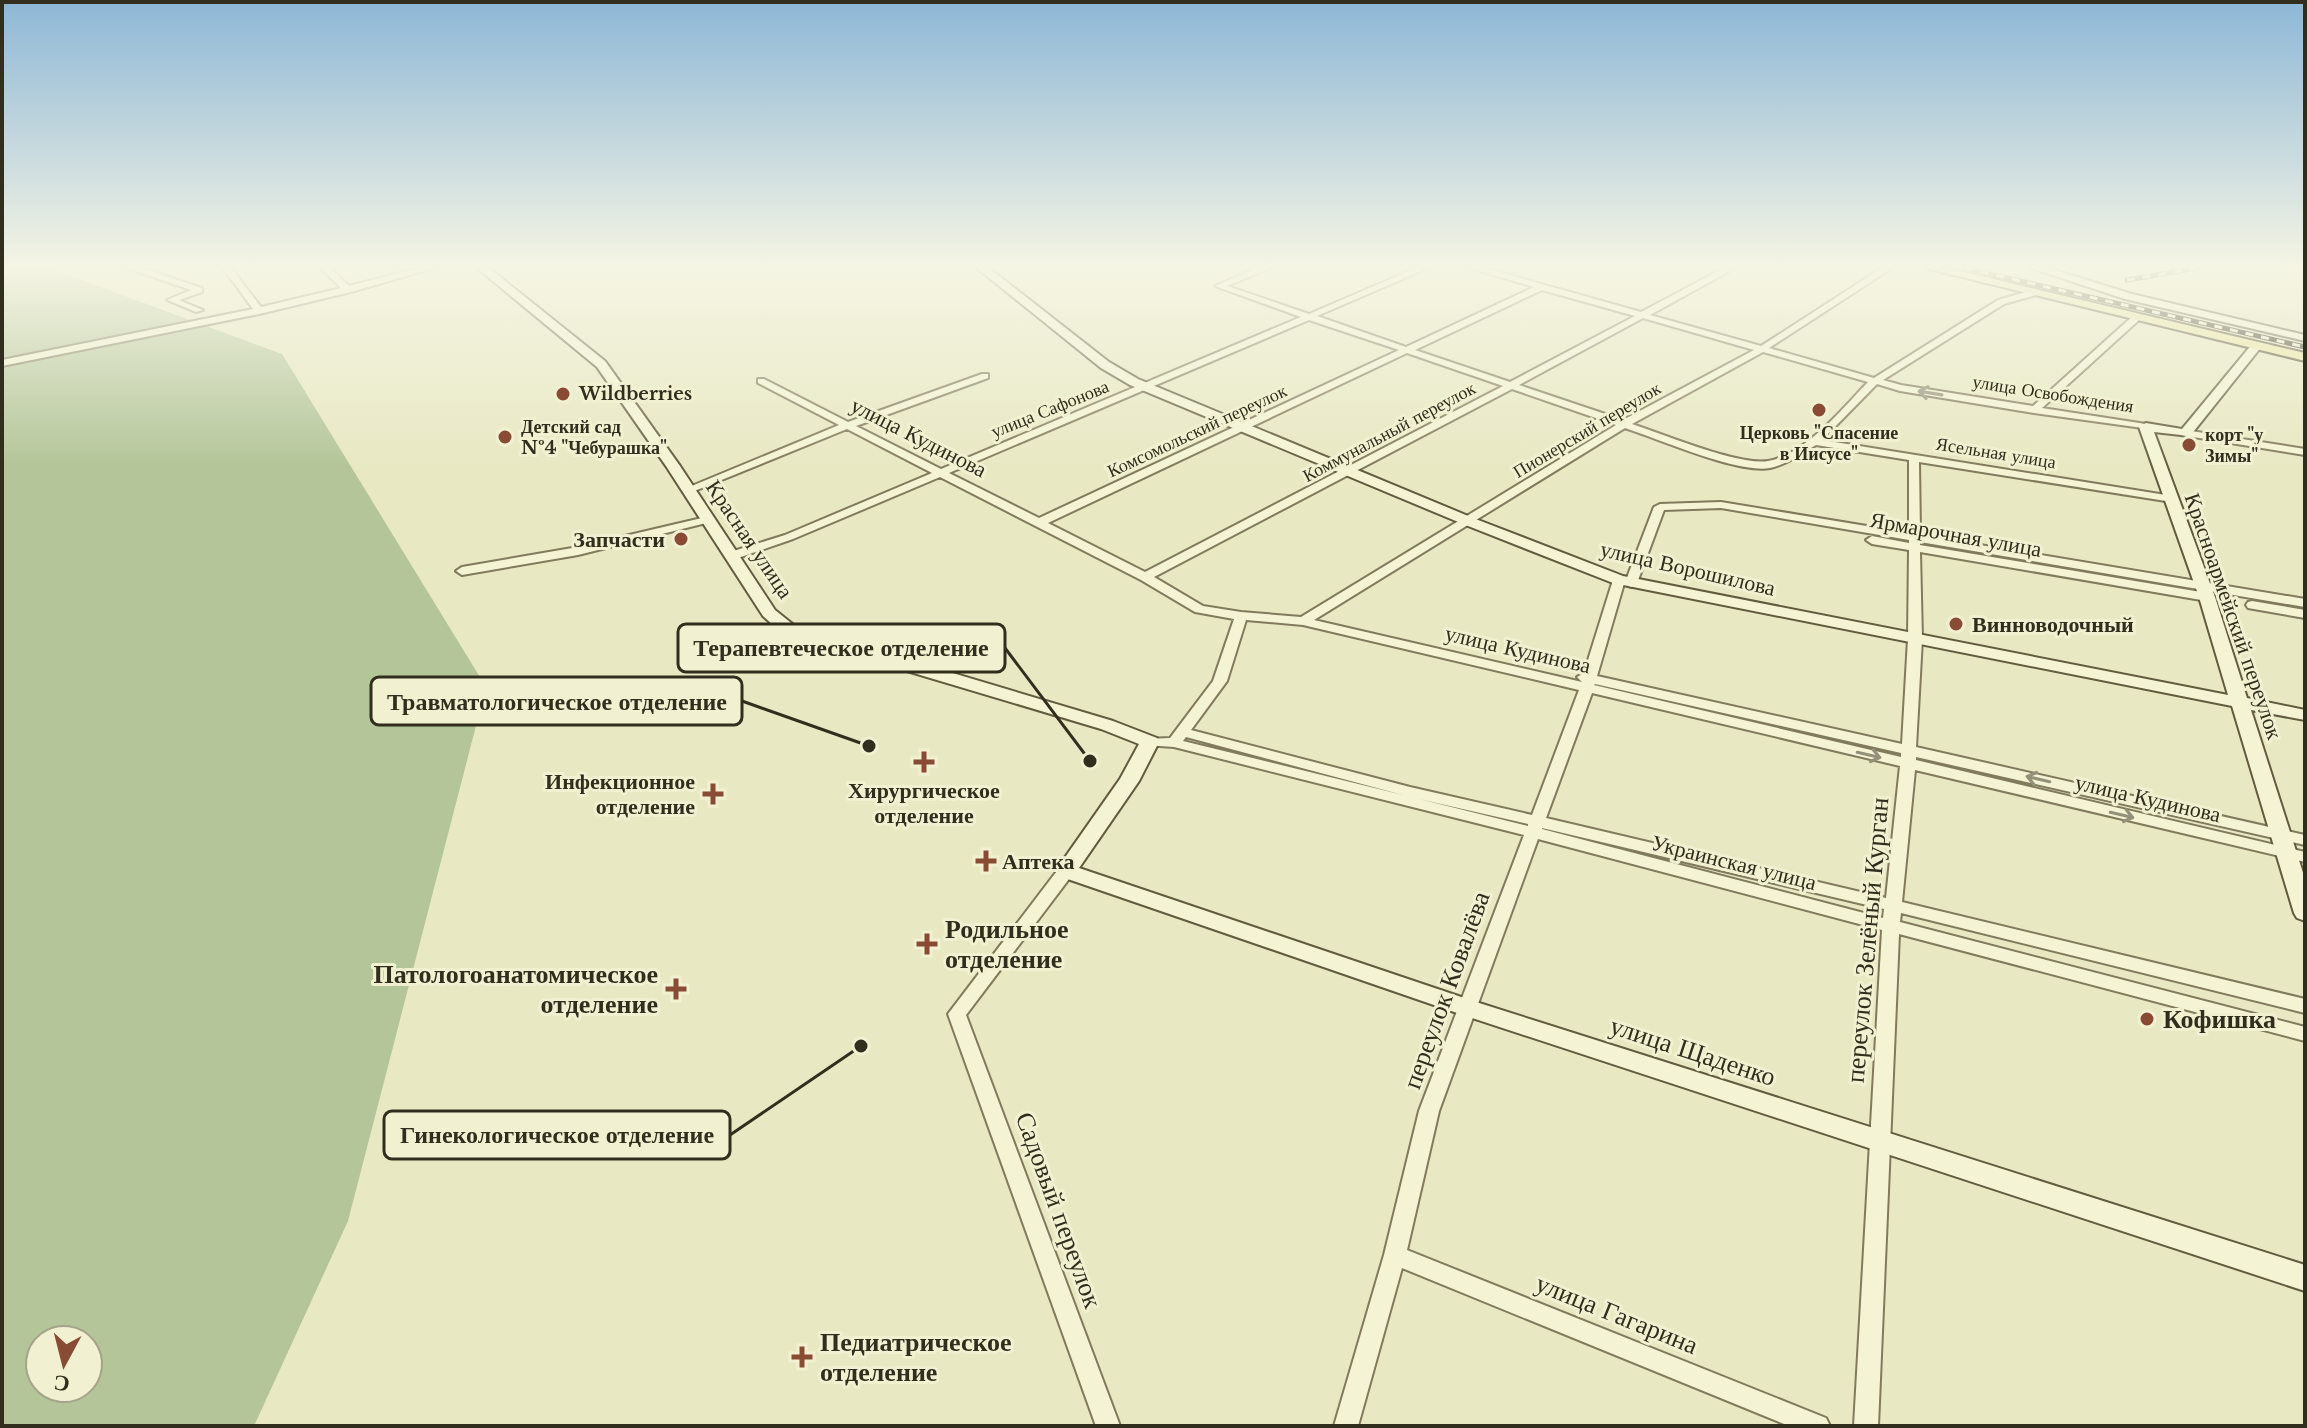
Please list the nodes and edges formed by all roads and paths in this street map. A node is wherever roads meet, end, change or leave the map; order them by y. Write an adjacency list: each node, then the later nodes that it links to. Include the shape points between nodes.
1 (142, 335): 17 (street)
2 (566, 335): 34 (street, Красная улица, via 591,354)
3 (1067, 335): 22 (street, улица Ворошилова)
4 (1271, 335): 22 (street, улица Сафонова)
5 (1359, 335): 14 (street)
6 (1442, 335): 14 (street, Комсомольский переулок)
7 (1607, 335): 21 (street, Коммунальный переулок)
8 (1704, 335): 15 (street, улица Освобождения)
9 (1784, 335): 15 (street, Пионерский переулок)
10 (1949, 335): 20 (street)
11 (2117, 335): 23 (street)
12 (2213, 335): 13 (main road)
13 (2257, 345): 16 (main road); 28 (street)
14 (1408, 351): 21 (street); 27 (street, Комсомольский переулок)
15 (1759, 351): 20 (street, улица Освобождения); 25 (street, Пионерский переулок)
16 (2305, 357)
17 (2, 363)
18 (985, 376): 24 (street)
19 (761, 381): 24 (street, улица Кудинова)
20 (1874, 382): 23 (street, улица Освобождения, one-way to 20); 29 (street)
21 (1510, 387): 25 (street); 33 (street, Коммунальный переулок)
22 (1144, 388): 27 (street, улица Ворошилова); 32 (street, улица Сафонова)
23 (2034, 410): 26 (street, улица Освобождения)
24 (848, 425): 32 (street, улица Кудинова); 34 (street)
25 (1622, 425): 29 (street, via 1741,464 1778,463); 38 (street, Пионерский переулок)
26 (2146, 427): 28 (street, улица Освобождения); 35 (street, Красноармейский переулок)
27 (1242, 428): 33 (street, улица Ворошилова); 39 (street, Комсомольский переулок)
28 (2185, 433): 30 (street, улица Освобождения)
29 (1814, 442): 31 (street, Ясельная улица)
30 (2305, 452)
31 (1914, 458): 35 (street, Ясельная улица); 40 (street, переулок Зелёный Курган)
32 (938, 472): 39 (street, улица Кудинова); 41 (street, улица Сафонова, via 789,537)
33 (1349, 472): 38 (street, улица Ворошилова); 43 (street, Коммунальный переулок)
34 (688, 490): 37 (street, Красная улица)
35 (2172, 499): 45 (street, Красноармейский переулок)
36 (1699, 504): 40 (street, Ярмарочная улица, via 1738,517); 44 (street, переулок Ковалёва, via 1660,507)
37 (706, 520): 41 (street, Красная улица); 42 (street, via 578,551)
38 (1468, 521): 44 (street, улица Ворошилова); 50 (street, Пионерский переулок)
39 (1040, 522): 43 (street, улица Кудинова)
40 (1913, 542): 45 (street, Ярмарочная улица); 51 (street, переулок Зелёный Курган)
41 (731, 556): 56 (street, Красная улица, via 774,618 798,634 1079,716)
42 (462, 571)
43 (1145, 577): 49 (street, улица Кудинова, via 1199,609)
44 (1625, 582): 51 (street, улица Ворошилова); 52 (street, переулок Ковалёва)
45 (2205, 591): 46 (street, Ярмарочная улица); 53 (street, Красноармейский переулок)
46 (2305, 603)
47 (2252, 605): 48 (street)
48 (2305, 614)
49 (1241, 616): 50 (street, улица Кудинова); 55 (street, via 1220,681)
50 (1306, 618): 52 (street, улица Кудинова)
51 (1915, 639): 53 (street, улица Ворошилова); 57 (street, переулок Зелёный Курган)
52 (1588, 682): 57 (street, улица Кудинова); 58 (street, переулок Ковалёва)
53 (2242, 703): 54 (street, улица Ворошилова); 59 (street, Красноармейский переулок)
54 (2305, 715)
55 (1178, 738): 56 (street, Украинская улица); 58 (street, Украинская улица)
56 (1150, 742): 62 (street)
57 (1908, 757): 59 (street, улица Кудинова, one-way to 57); 61 (street, улица Кудинова, one-way to 61); 64 (street, переулок Зелёный Курган)
58 (1534, 826): 64 (street, Украинская улица); 66 (street, переулок Ковалёва)
59 (2283, 835): 60 (street, улица Кудинова); 61 (street, Красноармейский переулок)
60 (2305, 840)
61 (2297, 856): 63 (street, Красноармейский переулок)
62 (1066, 871): 66 (street, улица Щаденко); 71 (street, Садовый переулок, via 957,1014)
63 (2305, 913)
64 (1892, 916): 65 (street, Украинская улица); 67 (street, Украинская улица); 68 (street, переулок Зелёный Курган)
65 (2305, 1006)
66 (1468, 1008): 68 (street, улица Щаденко); 69 (street, переулок Ковалёва, via 1429,1111)
67 (2305, 1034)
68 (1878, 1141): 70 (street, улица Щаденко); 74 (street, переулок Зелёный Курган)
69 (1395, 1255): 72 (street, переулок Ковалёва); 73 (street, улица Гагарина)
70 (2305, 1278)
71 (1108, 1426)
72 (1346, 1426)
73 (1818, 1426)
74 (1866, 1426)

